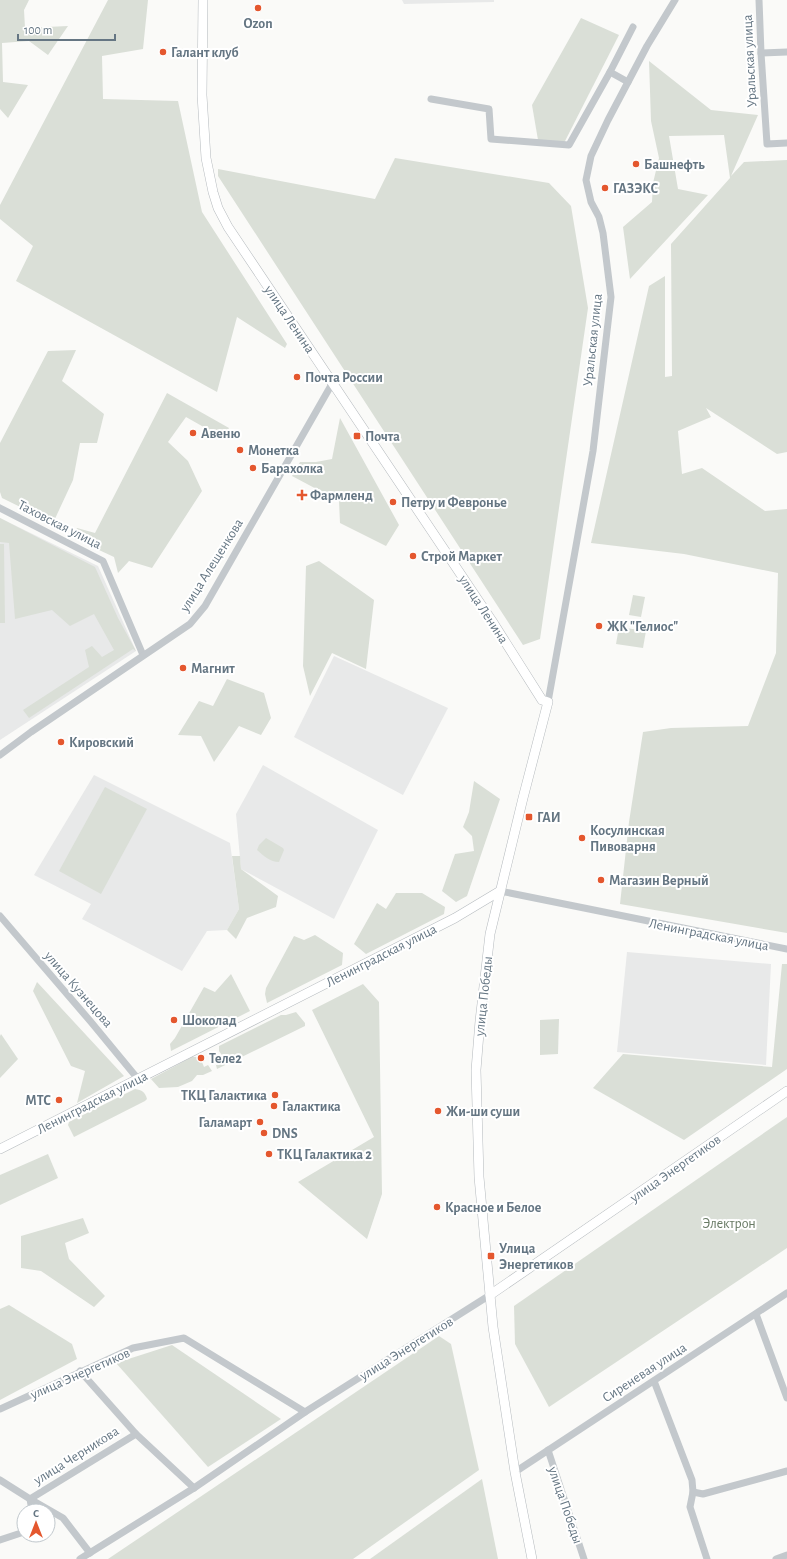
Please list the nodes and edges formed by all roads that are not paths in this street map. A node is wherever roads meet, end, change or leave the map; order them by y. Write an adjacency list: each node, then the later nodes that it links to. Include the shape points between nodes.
1 (203, 0): 11 (main road, улица Ленина, via 204,138 208,173 218,208)
2 (675, 0): 8 (street, Уральская улица)
3 (759, 0): 6 (street, Уральская улица)
4 (633, 27): 7 (street)
5 (787, 52): 6 (street)
6 (761, 53): 10 (street, Уральская улица, via 767,144)
7 (610, 72): 8 (street); 9 (street, via 569,145 491,139 489,109)
8 (628, 82): 14 (street, Уральская улица, via 591,156 586,180 603,233 611,297 593,451)
9 (431, 99)
10 (787, 143)
11 (333, 382): 13 (street, улица Алещенкова, via 205,606 190,624); 14 (main road, улица Ленина, via 492,620 542,700)
12 (0, 508): 13 (street, Таховская улица, via 103,561)
13 (143, 655): 15 (street, улица Алещенкова)
14 (548, 702): 16 (main road, улица Победы)
15 (0, 755)
16 (500, 891): 18 (street, Ленинградская улица); 19 (main road, Ленинградская улица, via 454,918); 23 (main road, улица Победы, via 490,934 476,1070 479,1177)
17 (0, 916): 19 (street, улица Кузнецова)
18 (787, 949)
19 (138, 1079): 21 (main road, Ленинградская улица)
20 (787, 1091): 23 (main road, улица Энергетиков)
21 (0, 1149)
22 (787, 1293): 24 (street, Сиреневая улица)
23 (490, 1295): 29 (street, улица Энергетиков); 33 (main road, улица Победы)
24 (756, 1314): 26 (street, Сиреневая улица); 27 (street)
25 (80, 1371): 28 (street, улица Энергетиков); 29 (street, улица Энергетиков, via 133,1348 184,1338); 30 (street)
26 (654, 1381): 31 (street, Сиреневая улица); 36 (street, via 692,1480)
27 (787, 1398)
28 (0, 1409)
29 (305, 1412): 35 (street)
30 (136, 1434): 35 (street); 37 (street, улица Черникова)
31 (548, 1450): 33 (street, Сиреневая улица); 45 (street, улица Победы)
32 (787, 1471): 36 (street, via 703,1494)
33 (515, 1472): 44 (main road, улица Победы)
34 (0, 1480): 37 (street, улица Черникова)
35 (194, 1488): 41 (street)
36 (693, 1492): 46 (street, via 690,1507)
37 (30, 1499): 38 (street, улица Черникова); 41 (street, улица Черникова, via 63,1518)
38 (31, 1503)
39 (16, 1535): 40 (street)
40 (0, 1540)
41 (90, 1553): 43 (street)
42 (787, 1555): 47 (street)
43 (80, 1559)
44 (532, 1559)
45 (584, 1559)
46 (707, 1559)
47 (776, 1559)

